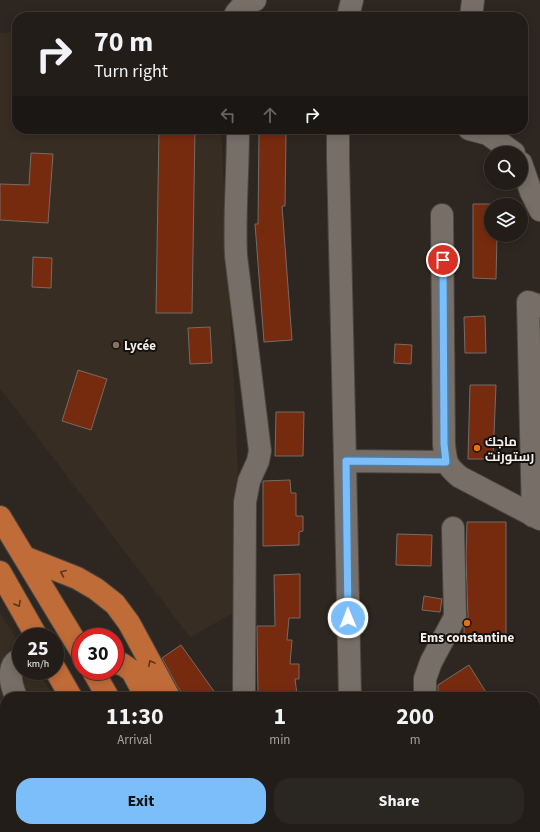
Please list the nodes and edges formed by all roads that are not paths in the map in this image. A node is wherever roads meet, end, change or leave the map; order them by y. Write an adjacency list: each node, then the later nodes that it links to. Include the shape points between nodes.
1 (255, 0): 4 (street)
2 (352, 0): 5 (street)
3 (473, 0): 6 (street)
4 (238, 12)
5 (349, 12)
6 (472, 12)
7 (238, 134): 34 (street, via 236,256 260,451 249,481 245,502)
8 (338, 134): 16 (street)
9 (488, 134): 10 (street)
10 (504, 146)
11 (528, 183): 12 (street)
12 (540, 210)
13 (442, 215): 17 (street)
14 (540, 306): 15 (street, via 528,302)
15 (536, 421): 19 (street)
16 (346, 461): 17 (street); 35 (street)
17 (446, 462): 19 (street, via 460,477)
18 (0, 517): 21 (highway)
19 (537, 517)
20 (453, 528): 36 (street, via 455,617 429,667 425,679)
21 (24, 557): 24 (highway); 33 (highway, one-way to 21, via 132,629 115,604 77,578)
22 (0, 572): 23 (highway, one-way to 23)
23 (32, 628)
24 (72, 635)
25 (124, 665): 32 (highway, via 132,671)
26 (12, 680): 29 (street)
27 (61, 680): 30 (highway)
28 (99, 680): 31 (highway)
29 (14, 692)
30 (68, 692)
31 (105, 692)
32 (143, 692)
33 (166, 692)
34 (244, 692)
35 (350, 692)
36 (426, 692)

